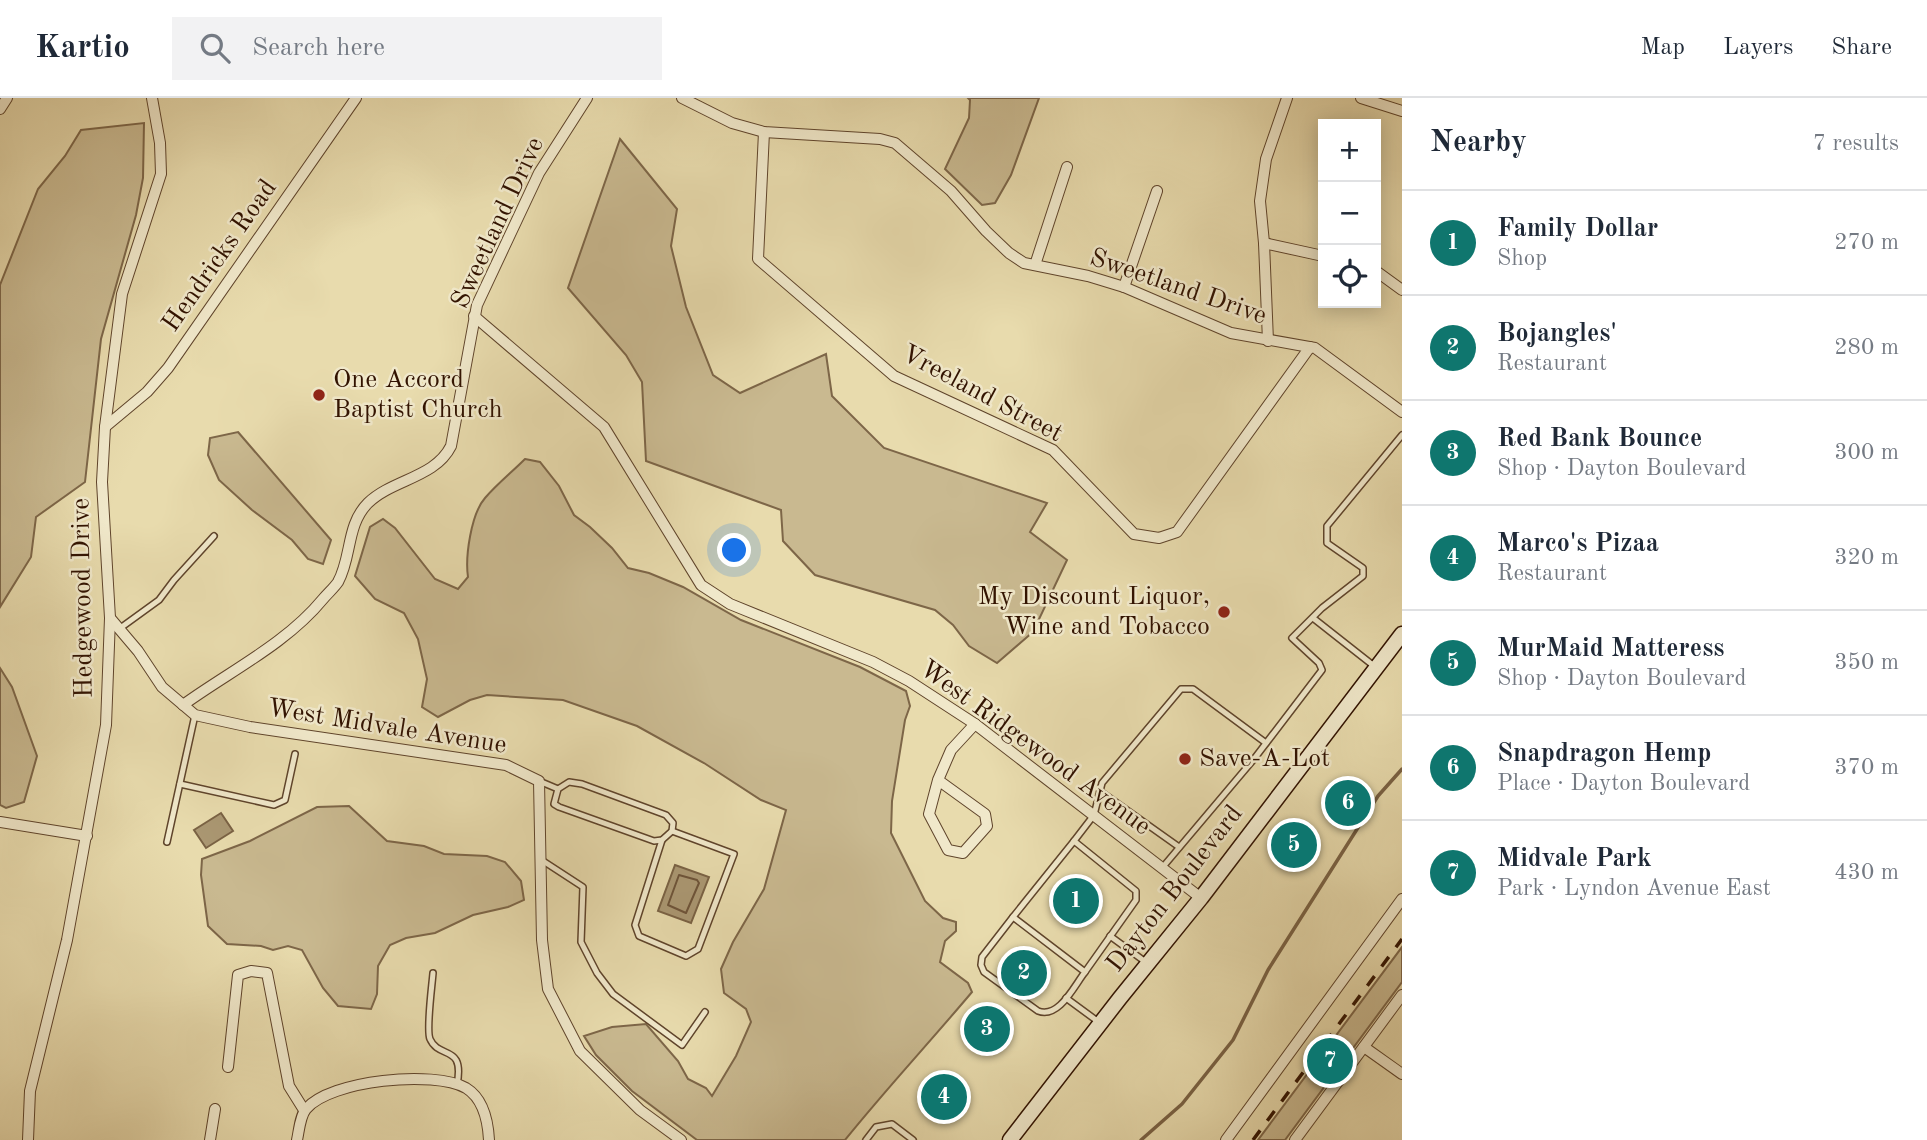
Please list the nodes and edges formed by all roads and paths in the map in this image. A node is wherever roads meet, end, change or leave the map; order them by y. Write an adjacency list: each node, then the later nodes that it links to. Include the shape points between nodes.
1 (7, 98): 8 (street)
2 (152, 98): 23 (street, Hedgewood Drive, via 162,174 122,295)
3 (356, 98): 23 (street, Hendricks Road, via 167,368 147,392)
4 (587, 98): 19 (street, Sweetland Drive, via 539,173)
5 (682, 98): 10 (street, Sweetland Drive, via 732,124)
6 (1287, 98): 13 (street, via 1266,159 1260,201)
7 (1361, 98): 9 (street)
8 (0, 109)
9 (1402, 111)
10 (764, 132): 15 (street, Sweetland Drive, via 895,143 951,191 1009,253); 21 (street, Vreeland Street, via 758,259 894,376 1053,450 1134,534 1158,538 1177,531)
11 (1068, 167): 15 (street)
12 (1157, 191): 17 (street)
13 (1264, 243): 14 (street); 20 (street)
14 (1318, 255)
15 (1035, 265): 17 (street, Sweetland Drive)
16 (1381, 275): 18 (street)
17 (1124, 287): 20 (street, Sweetland Drive, via 1231,333)
18 (1402, 290)
19 (474, 316): 31 (street, Sweetland Drive, via 447,455 368,503 353,527 338,583 311,615); 33 (street, West Ridgewood Avenue, via 604,426 701,585 730,604 873,662)
20 (1268, 341): 21 (street, Sweetland Drive)
21 (1310, 347): 22 (street, Sweetland Drive)
22 (1402, 412)
23 (105, 427): 26 (street, Hedgewood Drive, via 102,481)
24 (1402, 435): 27 (lane, via 1327,526 1326,543 1363,568 1363,576)
25 (214, 536): 28 (lane, via 159,600)
26 (110, 618): 28 (street, West Midvale Avenue); 44 (street, Hedgewood Drive, via 106,725)
27 (1313, 618): 30 (lane); 34 (lane, via 1292,638 1322,670)
28 (119, 629): 31 (street, West Midvale Avenue, via 162,687)
29 (1402, 634): 30 (main road, Dayton Boulevard)
30 (1376, 668): 51 (main road, Dayton Boulevard)
31 (183, 705): 32 (street, West Midvale Avenue)
32 (195, 715): 36 (street, West Midvale Avenue, via 506,765); 38 (lane)
33 (975, 724): 37 (street, via 951,750); 41 (street, West Ridgewood Avenue)
34 (1266, 743): 40 (lane, via 1193,688 1181,688); 48 (lane)
35 (295, 754): 38 (lane, via 285,800 274,805)
36 (539, 780): 39 (lane); 49 (street)
37 (938, 780): 37 (street, via 929,814 948,850 963,853 987,825 985,814)
38 (180, 784): 47 (lane)
39 (558, 789): 43 (lane, via 564,783 575,783 654,810 671,818); 45 (lane, via 554,804 559,807)
40 (1100, 791): 41 (lane); 48 (lane)
41 (1094, 815): 46 (lane); 50 (street, West Ridgewood Avenue)
42 (0, 822): 44 (street)
43 (672, 831): 45 (lane); 45 (lane, via 734,854 698,949 686,956 639,936 635,925)
44 (87, 836): 68 (street, Hedgewood Drive, via 30,1091)
45 (662, 840)
46 (1074, 841): 53 (lane); 54 (lane, via 1136,891 1136,900)
47 (167, 842)
48 (1179, 847): 50 (lane)
49 (540, 859): 60 (lane, via 583,887 580,942 613,993 682,1045); 72 (street, via 548,989 580,1051 640,1110)
50 (1162, 867): 51 (street, West Ridgewood Avenue)
51 (1201, 898): 55 (main road, Dayton Boulevard)
52 (1402, 899): 76 (street)
53 (1013, 917): 56 (lane); 59 (lane, via 982,957 984,972 1046,1014)
54 (1110, 936): 55 (lane); 56 (lane)
55 (1148, 963): 61 (main road, Dayton Boulevard)
56 (1084, 972): 59 (lane)
57 (433, 973): 65 (lane, via 428,1035 434,1045 455,1058 460,1072)
58 (1402, 995): 62 (street)
59 (1066, 998): 61 (lane)
60 (705, 1012)
61 (1100, 1023): 75 (main road, Dayton Boulevard)
62 (1364, 1046): 64 (street); 77 (street)
63 (228, 1067): 67 (street, via 238,975 267,973 289,1086)
64 (1402, 1074)
65 (457, 1085): 67 (street, via 413,1081 349,1085); 71 (street, via 479,1101)
66 (215, 1109): 69 (street)
67 (304, 1110): 70 (street)
68 (28, 1140)
69 (210, 1140)
70 (297, 1140)
71 (489, 1140)
72 (681, 1140)
73 (866, 1140): 74 (lane, via 876,1127 892,1124)
74 (913, 1140)
75 (1010, 1140)
76 (1226, 1140)
77 (1295, 1140)

